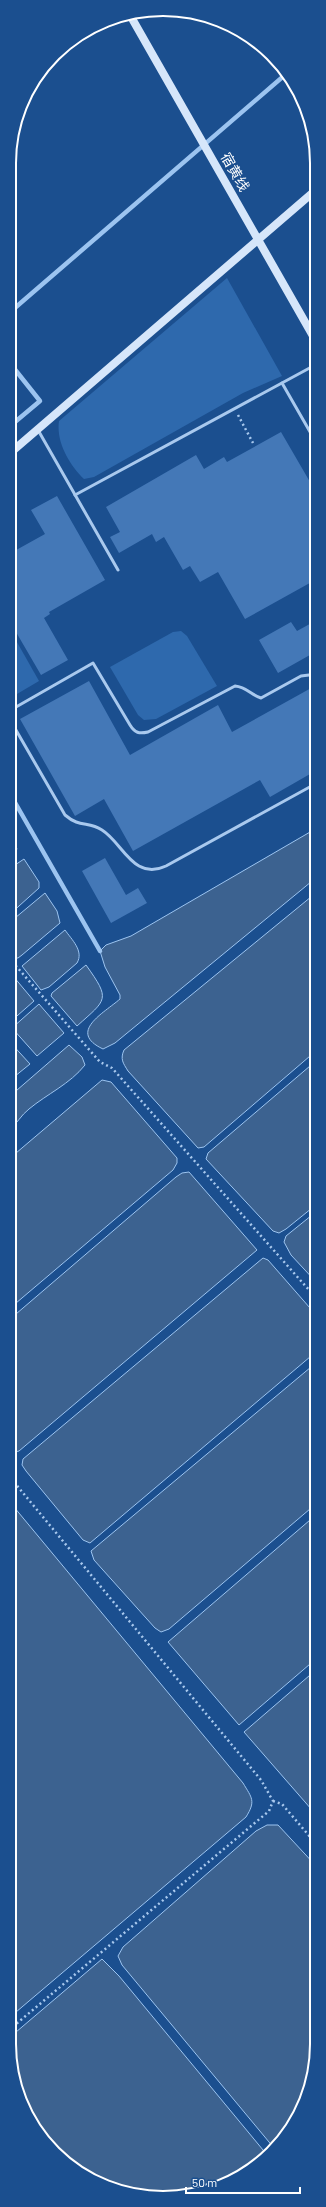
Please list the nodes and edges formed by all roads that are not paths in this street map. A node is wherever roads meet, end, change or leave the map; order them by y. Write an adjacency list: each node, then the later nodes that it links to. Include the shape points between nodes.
1 (132, 19): 3 (street, 宿黄线)
2 (310, 194): 3 (street)
3 (258, 240): 4 (street, 宿黄线); 7 (street)
4 (310, 331)
5 (310, 368): 6 (lane)
6 (282, 383): 8 (lane); 10 (lane)
7 (38, 430): 9 (street); 10 (lane)
8 (310, 432)
9 (16, 448)
10 (75, 495): 11 (lane)
11 (118, 570)
12 (310, 675): 13 (lane, via 301,676 261,698 236,686 148,732 141,733 134,731 93,663)
13 (16, 707)
14 (16, 730): 15 (lane, via 65,815 74,823 103,830 125,856 151,870 166,866)
15 (310, 787)

